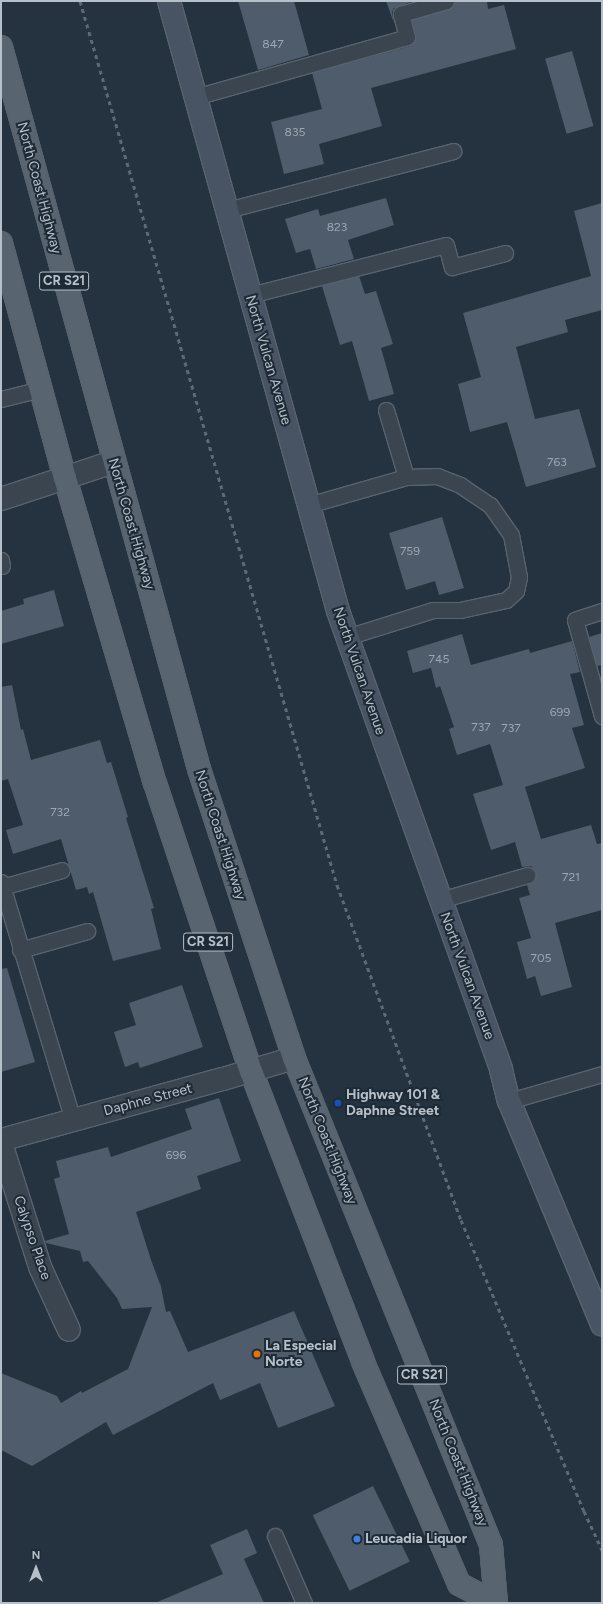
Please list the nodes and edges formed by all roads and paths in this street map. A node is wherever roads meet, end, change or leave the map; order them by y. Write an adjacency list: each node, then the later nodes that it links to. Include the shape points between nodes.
1 (169, 1): 4 (main road, North Vulcan Avenue)
2 (446, 1): 4 (lane, via 400,14 407,36)
3 (1, 47): 13 (main road, North Coast Highway / CR S21)
4 (195, 97): 6 (main road, North Vulcan Avenue)
5 (453, 151): 6 (lane)
6 (227, 210): 9 (main road, North Vulcan Avenue)
7 (505, 253): 9 (lane, via 452,266 446,245)
8 (3, 255): 10 (main road, North Coast Highway / CR S21)
9 (250, 295): 17 (main road, North Vulcan Avenue)
10 (41, 389): 11 (lane); 15 (main road, North Coast Highway / CR S21)
11 (1, 399)
12 (386, 410): 14 (lane)
13 (113, 462): 15 (street); 27 (main road, North Coast Highway / CR S21, via 198,769)
14 (406, 477): 17 (lane); 19 (lane, via 437,476 460,485 490,506 511,535 519,577 516,591 506,600 460,610 433,610)
15 (65, 478): 16 (street); 28 (main road, North Coast Highway / CR S21, via 155,782)
16 (1, 499)
17 (308, 504): 19 (main road, North Vulcan Avenue)
18 (602, 611): 20 (lane, via 575,620)
19 (347, 637): 24 (main road, North Vulcan Avenue)
20 (602, 716)
21 (62, 870): 23 (lane)
22 (528, 875): 24 (lane)
23 (2, 884): 26 (lane)
24 (440, 900): 30 (main road, North Vulcan Avenue)
25 (87, 931): 26 (lane)
26 (20, 950): 31 (lane)
27 (294, 1058): 28 (street, Daphne Street); 38 (main road, North Coast Highway / CR S21, via 491,1546)
28 (251, 1071): 31 (street, Daphne Street); 38 (main road, North Coast Highway / CR S21, via 363,1362 459,1584)
29 (602, 1074): 30 (lane)
30 (510, 1101): 34 (main road, North Vulcan Avenue)
31 (73, 1120): 32 (street, Daphne Street)
32 (1, 1140)
33 (1, 1143): 35 (street, Calypso Place, via 40,1268)
34 (602, 1324)
35 (69, 1330)
36 (275, 1536): 37 (lane)
37 (304, 1603)
38 (495, 1603)

